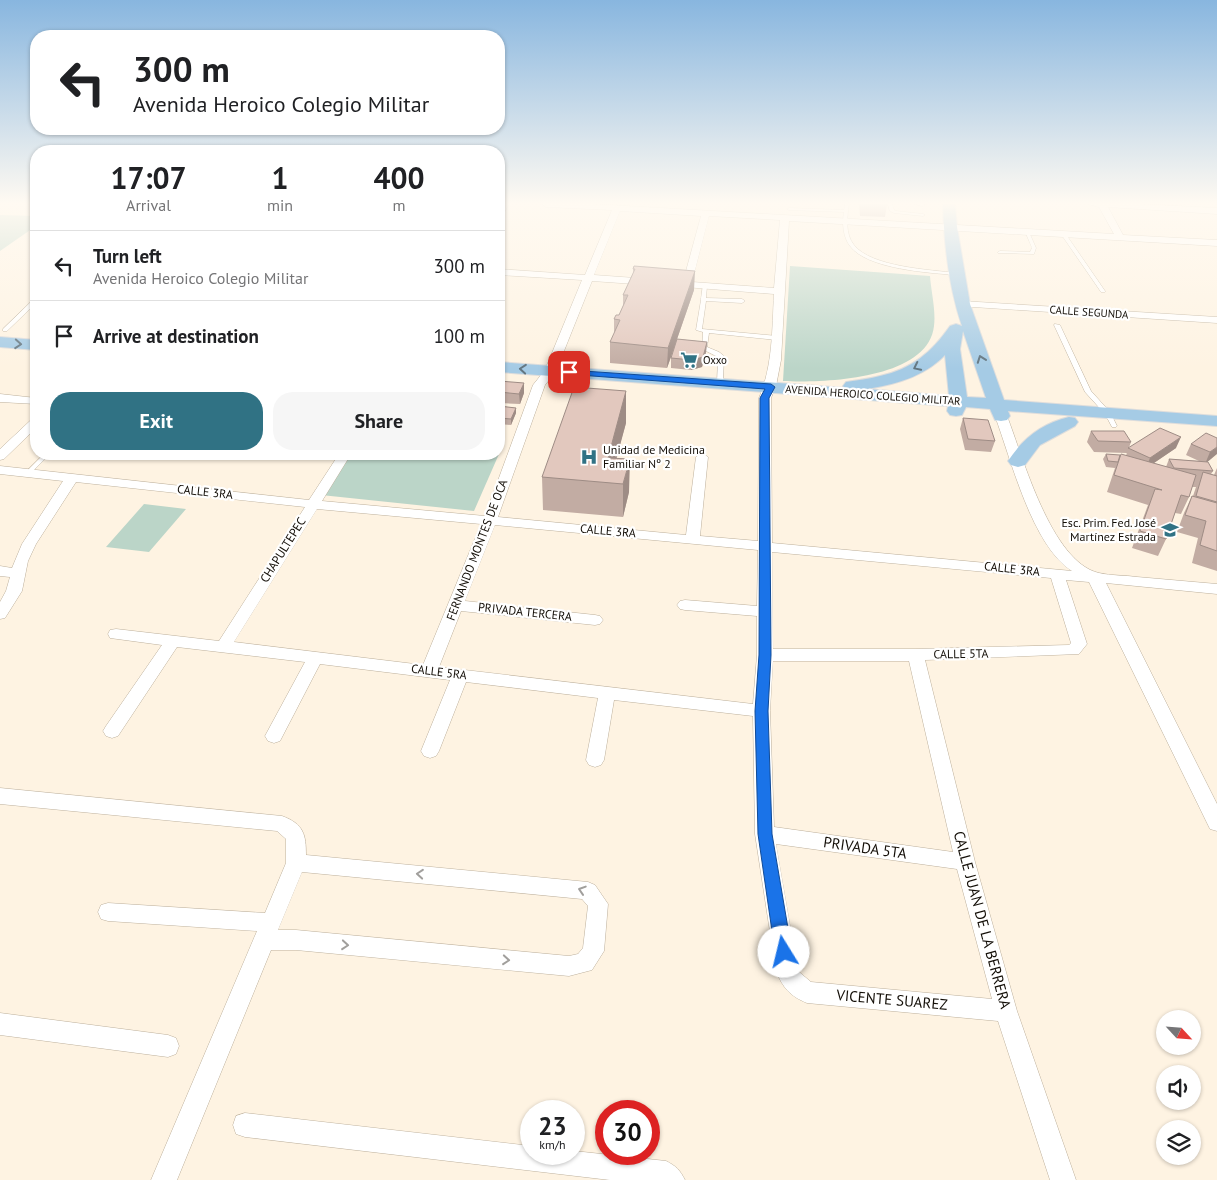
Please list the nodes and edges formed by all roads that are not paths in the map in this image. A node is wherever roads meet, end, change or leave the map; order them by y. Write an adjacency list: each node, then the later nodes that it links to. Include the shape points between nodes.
1 (596, 259): 9 (street, FERNANDO MONTES DE OCA)
2 (694, 259): 10 (street)
3 (782, 259): 12 (street)
4 (873, 259): 8 (lane, via 918,270)
5 (955, 259): 8 (main road)
6 (1081, 259): 13 (lane)
7 (505, 272): 9 (street)
8 (957, 274): 17 (main road)
9 (588, 278): 10 (street); 27 (street, FERNANDO MONTES DE OCA)
10 (687, 284): 11 (street)
11 (705, 286): 12 (street); 14 (lane)
12 (779, 291): 24 (street)
13 (1103, 291)
14 (702, 299): 15 (lane); 21 (lane, via 698,328)
15 (742, 301)
16 (30, 306): 22 (lane)
17 (963, 308): 18 (street, CALLE SEGUNDA); 23 (main road); 36 (main road, one-way to 17)
18 (1217, 320)
19 (1057, 325): 37 (lane, via 1088,392)
20 (30, 332): 22 (main road)
21 (706, 332): 24 (lane); 29 (lane, via 704,348 721,356)
22 (2, 334): 25 (main road, one-way to 25)
23 (953, 335): 31 (main road, one-way to 31, via 933,358 908,372 856,385); 35 (main road)
24 (777, 338): 32 (street)
25 (30, 343)
26 (505, 367): 27 (main road, AVENIDA HEROICO COLEGIO MILITAR, one-way to 26)
27 (550, 371): 29 (main road, AVENIDA HEROICO COLEGIO MILITAR); 30 (street, FERNANDO MONTES DE OCA)
28 (505, 382): 30 (main road, AVENIDA HEROICO COLEGIO MILITAR)
29 (720, 383): 32 (main road, AVENIDA HEROICO COLEGIO MILITAR)
30 (539, 385): 32 (main road, AVENIDA HEROICO COLEGIO MILITAR); 51 (street, FERNANDO MONTES DE OCA)
31 (812, 390): 32 (main road, AVENIDA HEROICO COLEGIO MILITAR); 35 (main road, AVENIDA HEROICO COLEGIO MILITAR)
32 (768, 393): 35 (main road, AVENIDA HEROICO COLEGIO MILITAR); 53 (street)
33 (0, 398): 34 (street)
34 (30, 400)
35 (958, 406): 36 (main road, AVENIDA HEROICO COLEGIO MILITAR)
36 (999, 411): 37 (main road, AVENIDA HEROICO COLEGIO MILITAR); 39 (main road, AVENIDA HEROICO COLEGIO MILITAR); 46 (street)
37 (1111, 419): 38 (main road, AVENIDA HEROICO COLEGIO MILITAR); 39 (main road, AVENIDA HEROICO COLEGIO MILITAR); 41 (main road, AVENIDA HEROICO COLEGIO MILITAR)
38 (1217, 421)
39 (1069, 422): 46 (main road, via 1035,438)
40 (30, 428): 42 (street)
41 (1217, 432)
42 (0, 456)
43 (702, 457): 52 (street)
44 (41, 460): 48 (lane)
45 (341, 460): 50 (street, CHAPULTEPEC)
46 (1018, 461): 57 (street, via 1036,508 1060,553 1076,568)
47 (0, 470): 48 (street, CALLE 3RA)
48 (28, 473): 49 (street, CALLE 3RA)
49 (72, 478): 50 (street, CALLE 3RA); 55 (street, via 38,528)
50 (312, 504): 51 (street, CALLE 3RA); 66 (street, CHAPULTEPEC)
51 (490, 520): 52 (street, CALLE 3RA); 59 (street, FERNANDO MONTES DE OCA)
52 (693, 539): 53 (street, CALLE 3RA)
53 (764, 545): 56 (street, CALLE 3RA); 61 (street)
54 (0, 571): 55 (street)
55 (18, 574): 62 (street, via 14,591)
56 (1058, 574): 57 (street, CALLE 3RA); 68 (street, CALLE 5TA, via 1079,644 1073,650)
57 (1094, 577): 58 (street, CALLE 3RA); 79 (street)
58 (1217, 589)
59 (456, 605): 63 (street, PRIVADA TERCERA); 70 (street, FERNANDO MONTES DE OCA)
60 (684, 605): 61 (street)
61 (765, 612): 67 (street)
62 (0, 614)
63 (595, 620)
64 (116, 634): 65 (street, CALLE 5RA)
65 (173, 641): 66 (street, CALLE 5RA); 74 (street)
66 (223, 647): 69 (street, CALLE 5RA)
67 (765, 655): 68 (street, CALLE 5TA); 73 (street)
68 (916, 655): 81 (street, CALLE JUAN DE LA BERRERA)
69 (316, 657): 70 (street, CALLE 5RA); 75 (street)
70 (429, 671): 71 (street, CALLE 5RA)
71 (460, 675): 72 (street, CALLE 5RA); 76 (street)
72 (607, 692): 73 (street, CALLE 5RA); 77 (street)
73 (761, 711): 80 (street)
74 (112, 732)
75 (274, 736)
76 (430, 750)
77 (595, 760)
78 (0, 796): 82 (street, via 282,824 296,836)
79 (1217, 823)
80 (765, 834): 81 (street, PRIVADA 5TA); 85 (street, VICENTE SUAREZ, via 786,972 807,992)
81 (965, 862): 85 (street, CALLE JUAN DE LA BERRERA)
82 (296, 863): 84 (street); 84 (street, one-way to 82, via 296,940 569,966 584,962 592,952 598,904 588,891)
83 (108, 912): 84 (street)
84 (269, 931): 89 (street)
85 (1006, 1011): 91 (street, CALLE JUAN DE LA BERRERA)
86 (0, 1024): 87 (street)
87 (168, 1046)
88 (245, 1125): 90 (street, via 666,1174)
89 (164, 1180)
90 (672, 1180)
91 (1063, 1180)

